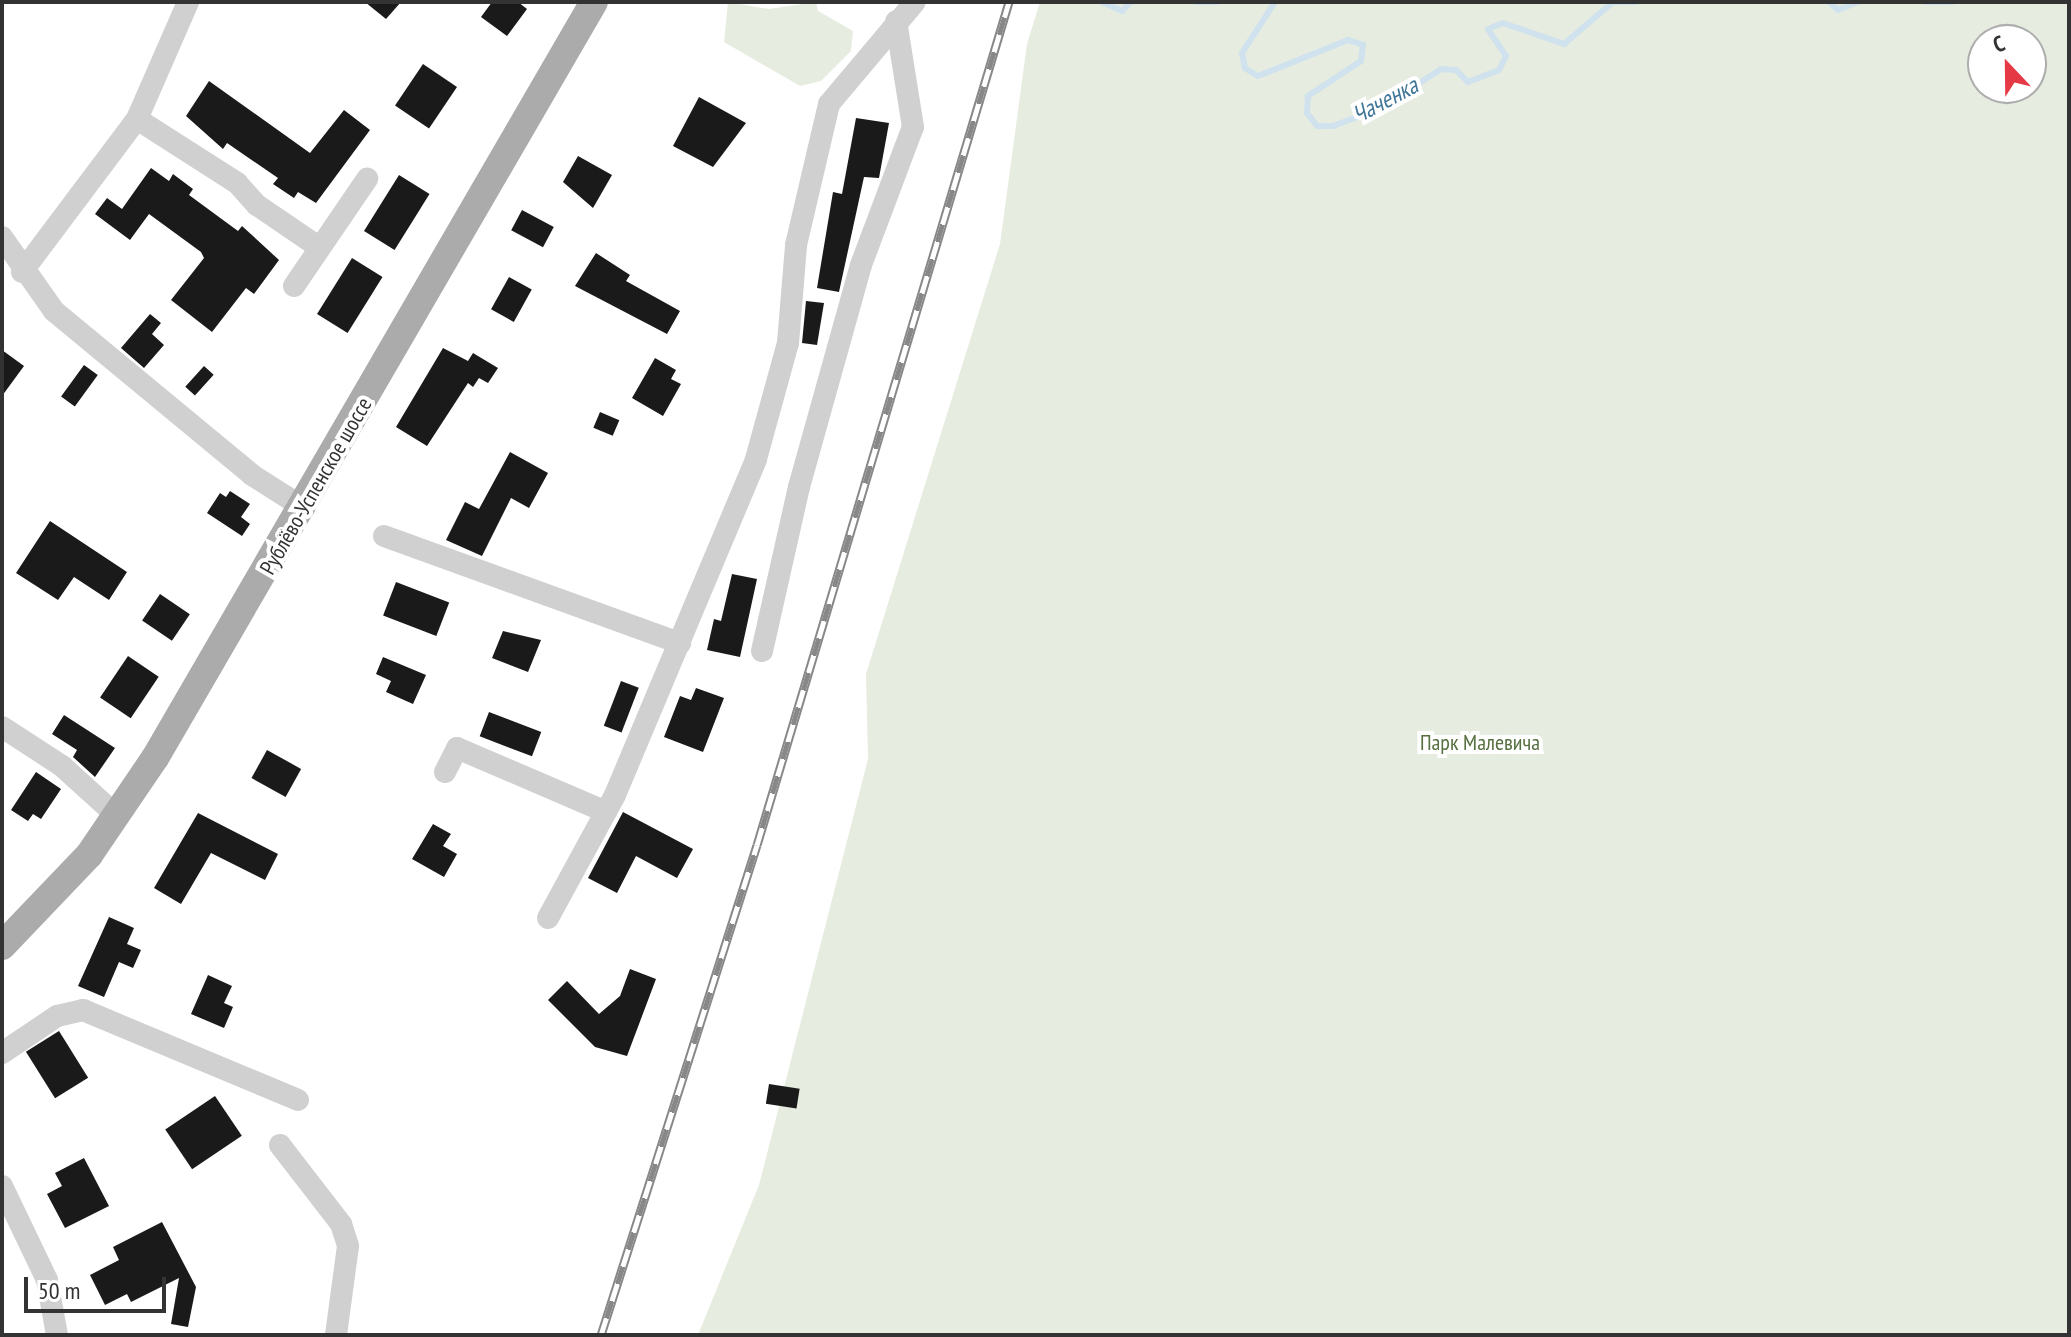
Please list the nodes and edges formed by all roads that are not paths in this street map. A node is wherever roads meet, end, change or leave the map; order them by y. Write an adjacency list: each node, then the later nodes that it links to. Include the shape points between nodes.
1 (188, 2): 5 (street)
2 (594, 2): 11 (main road, Рублёво-Успенское шоссе)
3 (915, 2): 4 (street)
4 (896, 21): 13 (street, via 845,81 819,131 796,245 786,352 756,459); 14 (street, via 913,127 861,265 799,487)
5 (137, 119): 8 (street, via 237,183 257,205); 9 (street)
6 (367, 179): 8 (street)
7 (2, 237): 9 (street)
8 (320, 248): 10 (street)
9 (22, 272): 11 (street, via 66,321 252,475)
10 (294, 286)
11 (304, 508): 18 (main road, Рублёво-Успенское шоссе)
12 (384, 536): 13 (street)
13 (680, 643): 17 (street)
14 (762, 651)
15 (2, 727): 18 (street, via 62,766)
16 (445, 772): 17 (street, via 457,748)
17 (606, 812): 19 (street)
18 (116, 815): 20 (main road, Рублёво-Успенское шоссе, via 44,908)
19 (548, 918)
20 (2, 946)
21 (2, 1053): 22 (street, via 57,1016 83,1010)
22 (298, 1100)
23 (280, 1145): 26 (street, via 341,1224 348,1246)
24 (2, 1186): 25 (street, via 47,1280)
25 (57, 1335)
26 (336, 1335)

